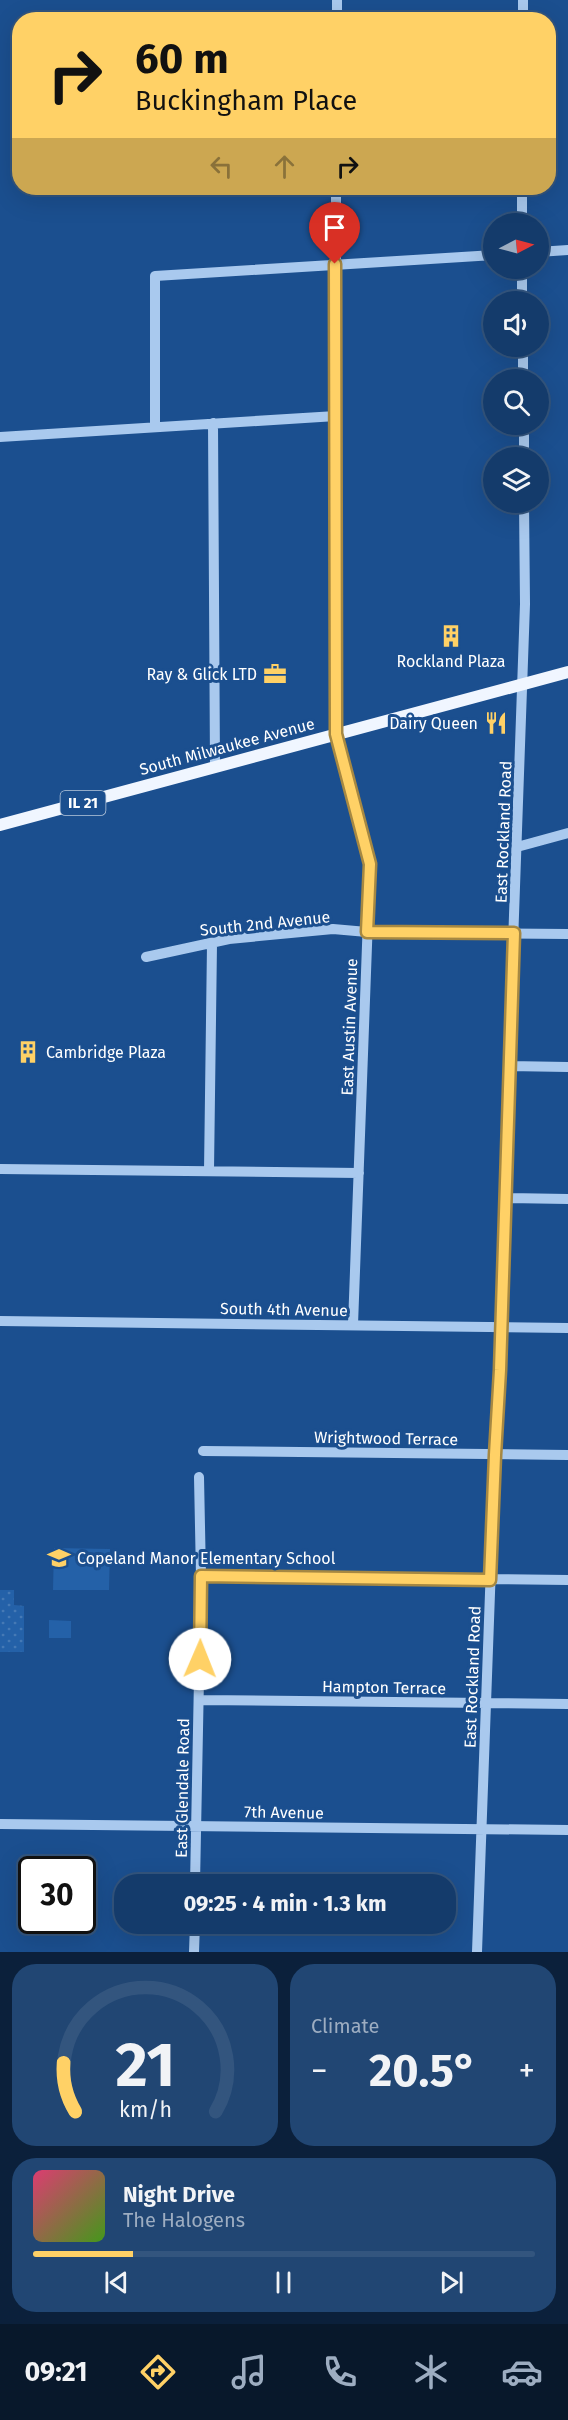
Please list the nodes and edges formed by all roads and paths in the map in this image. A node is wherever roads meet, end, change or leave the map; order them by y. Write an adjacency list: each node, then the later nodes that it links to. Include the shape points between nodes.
1 (336, 195): 7 (street, East Austin Avenue)
2 (522, 195): 3 (street)
3 (522, 213)
4 (568, 250): 5 (street)
5 (549, 251)
6 (483, 256): 7 (street)
7 (335, 264): 8 (street, East Austin Avenue); 10 (street, via 156,276)
8 (336, 416): 9 (street); 15 (street, East Austin Avenue)
9 (213, 423): 10 (street); 16 (street)
10 (155, 427): 11 (street)
11 (0, 437)
12 (524, 513): 14 (street, East Rockland Road)
13 (568, 672): 14 (main road, South Milwaukee Avenue / IL 21)
14 (523, 684): 15 (main road, South Milwaukee Avenue / IL 21); 19 (street, East Rockland Road)
15 (336, 734): 16 (main road, South Milwaukee Avenue / IL 21); 20 (street, East Austin Avenue, via 370,864)
16 (215, 767): 17 (main road, South Milwaukee Avenue / IL 21)
17 (0, 825)
18 (568, 833): 19 (street)
19 (517, 847): 21 (street, East Rockland Road)
20 (367, 932): 21 (street, South 2nd Avenue); 23 (street, South 2nd Avenue, via 333,929); 29 (street, East Austin Avenue)
21 (514, 933): 22 (street, South 2nd Avenue); 25 (street, East Rockland Road)
22 (568, 934)
23 (212, 944): 24 (street, South 2nd Avenue); 28 (street)
24 (146, 957)
25 (509, 1066): 26 (street); 30 (street, East Rockland Road)
26 (568, 1067)
27 (0, 1169): 28 (street)
28 (209, 1171): 29 (street)
29 (359, 1173): 33 (street, East Austin Avenue)
30 (504, 1198): 31 (street); 34 (street, East Rockland Road)
31 (568, 1198)
32 (0, 1321): 33 (street, South 4th Avenue)
33 (353, 1325): 34 (street, South 4th Avenue)
34 (502, 1327): 35 (street, South 4th Avenue); 37 (street, East Rockland Road)
35 (568, 1328)
36 (203, 1451): 37 (street, Wrightwood Terrace)
37 (495, 1455): 38 (street, Wrightwood Terrace); 41 (street, East Rockland Road)
38 (568, 1455)
39 (199, 1477): 40 (street, East Glendale Road)
40 (201, 1576): 41 (street); 43 (street, East Glendale Road)
41 (490, 1580): 42 (street); 44 (street, East Rockland Road)
42 (568, 1580)
43 (199, 1700): 44 (street, Hampton Terrace); 47 (street, East Glendale Road)
44 (487, 1703): 45 (street, Hampton Terrace); 48 (street, East Rockland Road)
45 (568, 1704)
46 (0, 1824): 47 (street, 7th Avenue)
47 (197, 1826): 48 (street, 7th Avenue); 50 (street, East Glendale Road)
48 (482, 1829): 49 (street, 7th Avenue); 53 (street, East Rockland Road)
49 (568, 1830)
50 (195, 1874)
51 (195, 1934): 52 (street)
52 (194, 1952)
53 (477, 1952)

